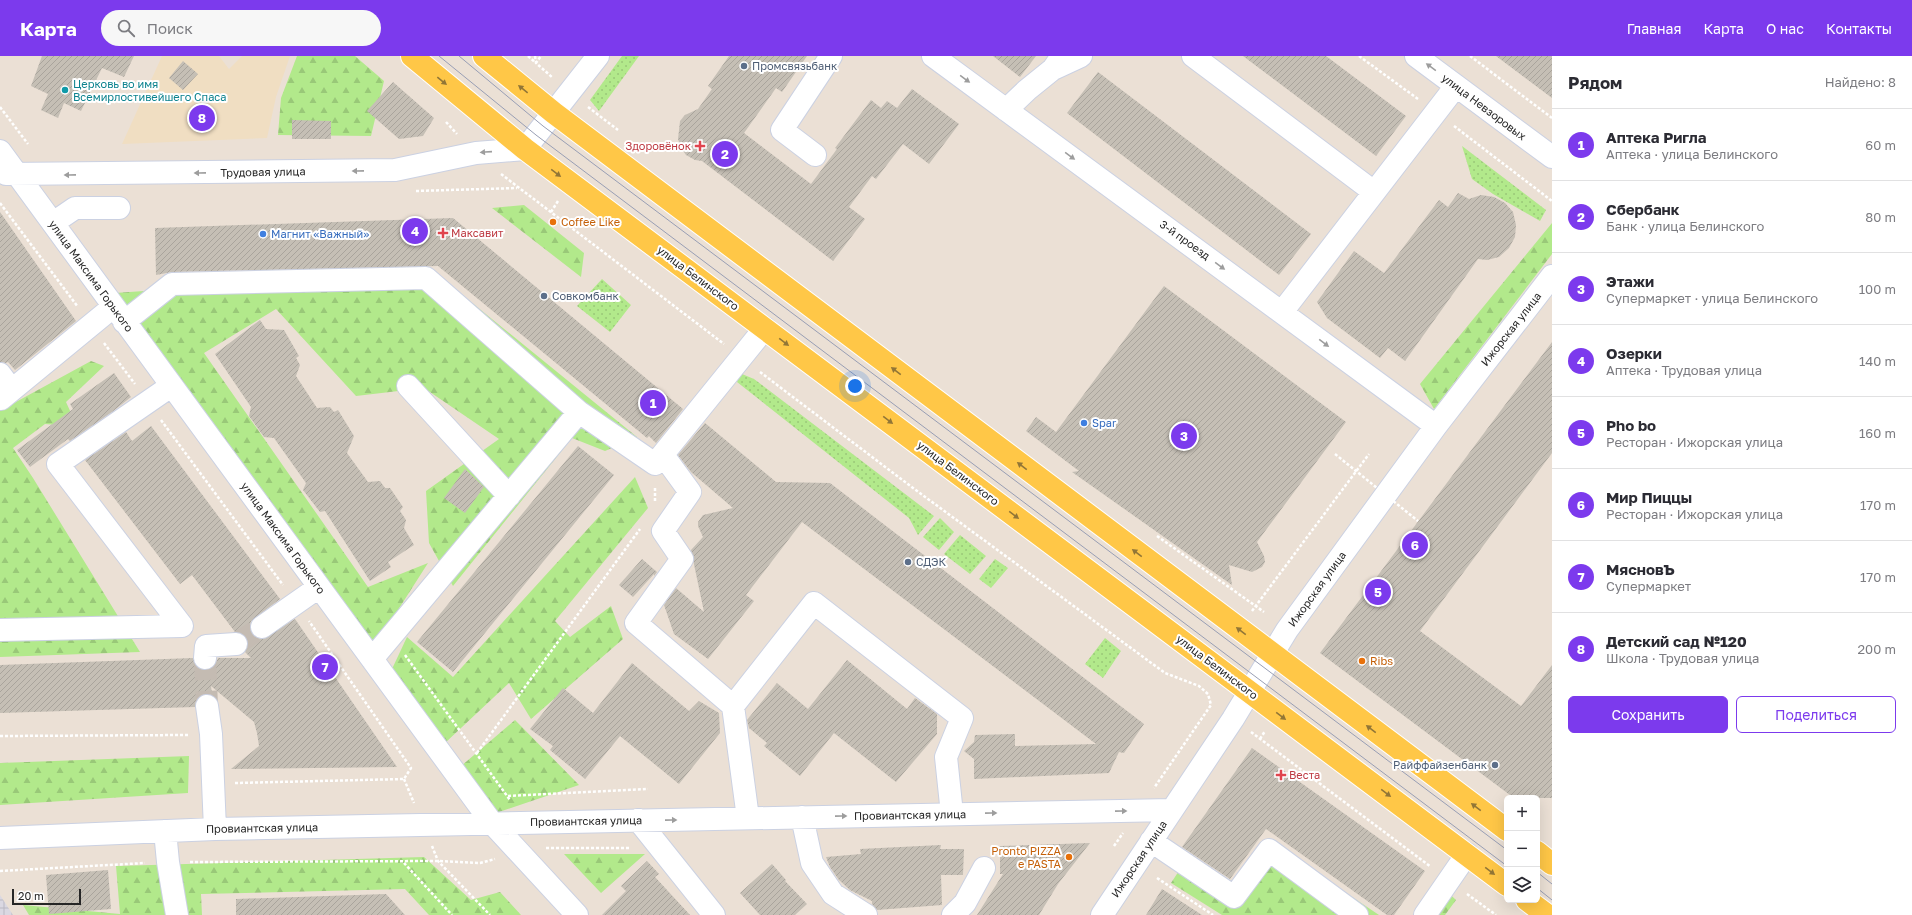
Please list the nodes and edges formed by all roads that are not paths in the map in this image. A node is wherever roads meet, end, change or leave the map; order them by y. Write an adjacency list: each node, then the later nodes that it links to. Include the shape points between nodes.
1 (412, 56): 13 (main road, улица Белинского, one-way to 13)
2 (484, 56): 12 (main road, one-way to 2)
3 (598, 56): 12 (street)
4 (831, 56): 15 (street, via 782,130)
5 (933, 56): 11 (street, 3-й проезд, one-way to 11)
6 (1081, 56): 9 (street)
7 (1193, 56): 18 (street)
8 (1416, 56): 10 (street, улица Невзоровых, one-way to 8)
9 (1058, 63): 11 (street)
10 (1456, 86): 16 (street, улица Невзоровых); 18 (street)
11 (1006, 110): 22 (street, 3-й проезд, one-way to 22)
12 (554, 113): 13 (street); 37 (main road, one-way to 12)
13 (525, 149): 17 (street, Трудовая улица, one-way to 17, via 476,153 395,170); 24 (main road, улица Белинского, one-way to 24)
14 (0, 151): 17 (street, улица Максима Горького)
15 (815, 154)
16 (1552, 157)
17 (9, 175): 20 (street, улица Максима Горького)
18 (1374, 192): 22 (street)
19 (119, 208): 20 (street, via 75,208)
20 (53, 223): 23 (street, улица Максима Горького)
21 (1552, 276): 29 (street, Ижорская улица)
22 (1282, 312): 29 (street, 3-й проезд, one-way to 29)
23 (119, 314): 25 (street, улица Максима Горького); 27 (street, via 91,325); 28 (street, via 172,284 426,278)
24 (765, 328): 30 (street); 39 (main road, улица Белинского, one-way to 39)
25 (171, 386): 32 (street, улица Максима Горького); 33 (street, via 58,464)
26 (408, 386): 31 (street)
27 (5, 388)
28 (579, 412): 30 (street); 31 (street)
29 (1436, 426): 37 (street, Ижорская улица)
30 (659, 459): 41 (street, via 690,492 664,531 682,559 636,623)
31 (509, 496): 38 (street)
32 (319, 587): 34 (street); 38 (street, улица Максима Горького)
33 (182, 626): 35 (street); 36 (street, via 205,652)
34 (262, 627)
35 (0, 630)
36 (236, 644)
37 (1272, 654): 39 (street, Ижорская улица); 48 (main road, one-way to 37)
38 (372, 659): 47 (street, улица Максима Горького)
39 (1250, 692): 42 (street, Ижорская улица); 53 (main road, улица Белинского, one-way to 53)
40 (207, 706): 49 (street, via 211,734)
41 (733, 706): 43 (street, via 814,603 962,718 946,757); 45 (street)
42 (1172, 810): 43 (street, Провиантская улица, one-way to 42); 52 (street, Ижорская улица)
43 (952, 814): 44 (street, Провиантская улица, one-way to 43)
44 (802, 817): 45 (street, Провиантская улица); 62 (street, via 812,863 833,894)
45 (748, 818): 46 (street, Провиантская улица, one-way to 45)
46 (638, 820): 47 (street, Провиантская улица); 61 (street)
47 (492, 823): 49 (street, Провиантская улица); 60 (street, улица Максима Горького)
48 (1504, 828)
49 (215, 829): 50 (street, Провиантская улица)
50 (165, 831): 51 (street, Провиантская улица); 59 (street)
51 (0, 838)
52 (1151, 841): 64 (street, Ижорская улица); 65 (street, via 1234,897 1269,850)
53 (1467, 854): 57 (main road, улица Белинского, one-way to 57); 66 (street)
54 (1540, 854): 55 (main road)
55 (1552, 864)
56 (984, 868): 63 (street, via 965,903)
57 (1504, 882)
58 (1531, 903): 67 (main road)
59 (177, 915)
60 (577, 915)
61 (714, 915)
62 (866, 915)
63 (953, 915)
64 (1102, 915)
65 (1357, 915)
66 (1425, 915)
67 (1547, 915)

